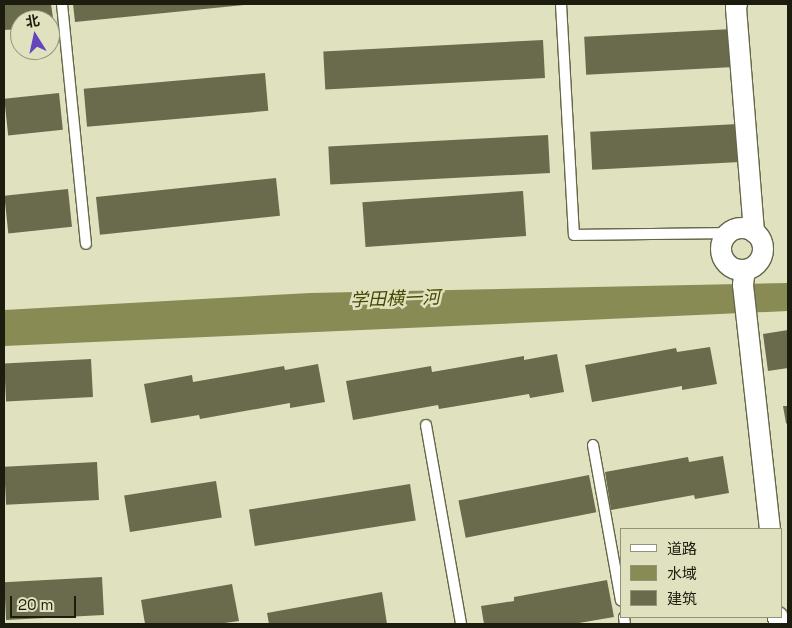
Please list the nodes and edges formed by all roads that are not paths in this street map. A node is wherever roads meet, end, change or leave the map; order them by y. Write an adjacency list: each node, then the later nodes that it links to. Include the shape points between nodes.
1 (62, 4): 6 (lane)
2 (561, 4): 5 (lane, via 574,235)
3 (738, 4): 4 (street)
4 (754, 232): 5 (street, via 741,228); 7 (street, via 763,250 757,263)
5 (729, 233): 7 (street, via 722,244 723,257)
6 (86, 244)
7 (744, 277): 10 (street)
8 (426, 425): 12 (lane)
9 (594, 445): 11 (lane)
10 (770, 528)
11 (620, 594)
12 (461, 624)

